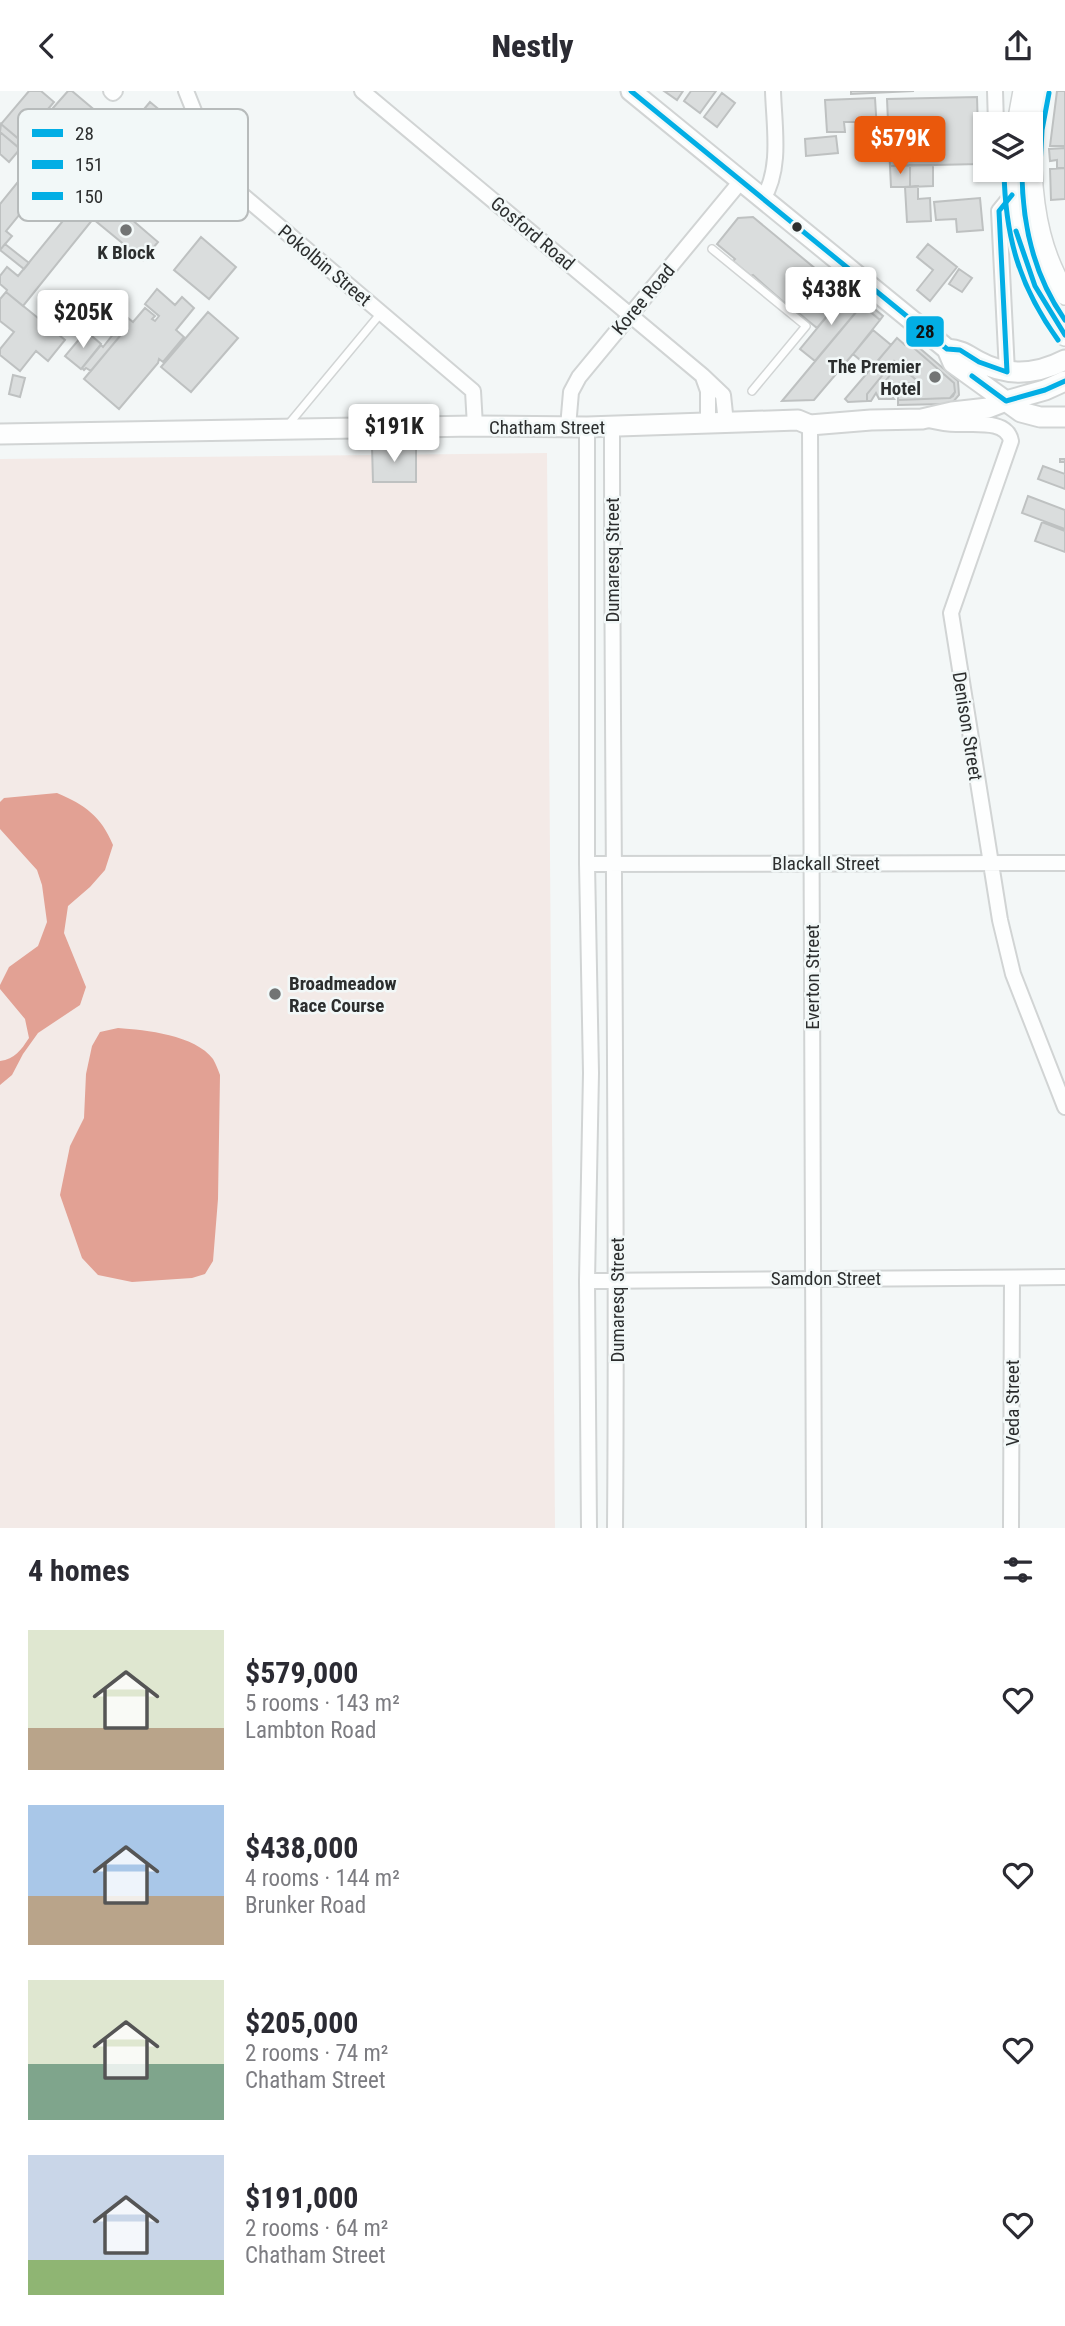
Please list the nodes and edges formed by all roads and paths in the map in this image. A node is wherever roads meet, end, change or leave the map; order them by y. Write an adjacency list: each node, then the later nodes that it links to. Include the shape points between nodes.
1 (186, 91): 8 (street, Pokolbin Street)
2 (362, 91): 23 (street, Gosford Road)
3 (631, 91): 12 (street)
4 (773, 91): 17 (street, via 774,172)
5 (995, 91): 9 (street)
6 (1024, 91): 10 (main road)
7 (1040, 91): 11 (main road)
8 (193, 109)
9 (996, 112)
10 (1020, 112)
11 (1036, 112)
12 (741, 181): 17 (street); 23 (street, Koree Road)
13 (1007, 182): 16 (street)
14 (1013, 182): 16 (main road)
15 (1031, 182): 20 (main road, via 1036,222)
16 (1012, 195): 24 (main road, via 1028,271); 27 (street, via 999,211)
17 (763, 199): 25 (street)
18 (248, 200): 22 (street, Pokolbin Street)
19 (712, 249): 29 (lane, via 806,326)
20 (1058, 268): 21 (main road)
21 (1065, 294)
22 (382, 313): 35 (street, Pokolbin Street, via 473,391); 38 (lane)
23 (631, 314): 33 (street, Gosford Road, via 703,376); 36 (street, Koree Road, via 571,392)
24 (1065, 335)
25 (947, 349): 27 (street, via 960,350); 30 (street, via 953,363)
26 (1065, 360): 27 (street, via 1036,372)
27 (1007, 372)
28 (1065, 381): 30 (street, Chatham Street)
29 (752, 391)
30 (1006, 401): 31 (street, via 1032,415); 32 (street, Chatham Street)
31 (1065, 417)
32 (922, 419): 34 (street, Chatham Street); 43 (street, Denison Street, via 998,427 1012,441 951,613)
33 (717, 423): 34 (street, Chatham Street, via 798,420); 37 (street, Chatham Street)
34 (810, 425): 42 (street, Everton Street)
35 (475, 426): 36 (street, Chatham Street); 38 (street, Chatham Street)
36 (577, 427): 37 (street, Chatham Street); 40 (street, Dumaresq Street)
37 (612, 427): 41 (street, Dumaresq Street)
38 (283, 430): 39 (street, Chatham Street)
39 (0, 434)
40 (587, 694): 41 (street); 45 (street, Dumaresq Street)
41 (612, 694): 46 (street, Dumaresq Street)
42 (812, 863): 43 (street, Blackall Street); 46 (street, Blackall Street); 51 (street, Everton Street)
43 (990, 863): 44 (street, Blackall Street); 49 (street, Denison Street, via 1013,974)
44 (1065, 863)
45 (587, 864): 46 (street, Blackall Street); 48 (street, Dumaresq Street)
46 (613, 864): 47 (street, Dumaresq Street)
47 (616, 1072): 48 (street); 53 (street, Dumaresq Street)
48 (591, 1073): 54 (street, Dumaresq Street)
49 (1065, 1107)
50 (1065, 1277): 52 (street, Samdon Street)
51 (814, 1278): 52 (street, Samdon Street); 53 (street, Samdon Street); 57 (street, Everton Street)
52 (1012, 1278): 58 (street, Veda Street)
53 (617, 1280): 54 (street, Samdon Street); 56 (street, Dumaresq Street)
54 (587, 1281): 55 (street, Dumaresq Street)
55 (589, 1528)
56 (615, 1528)
57 (814, 1528)
58 (1012, 1528)

